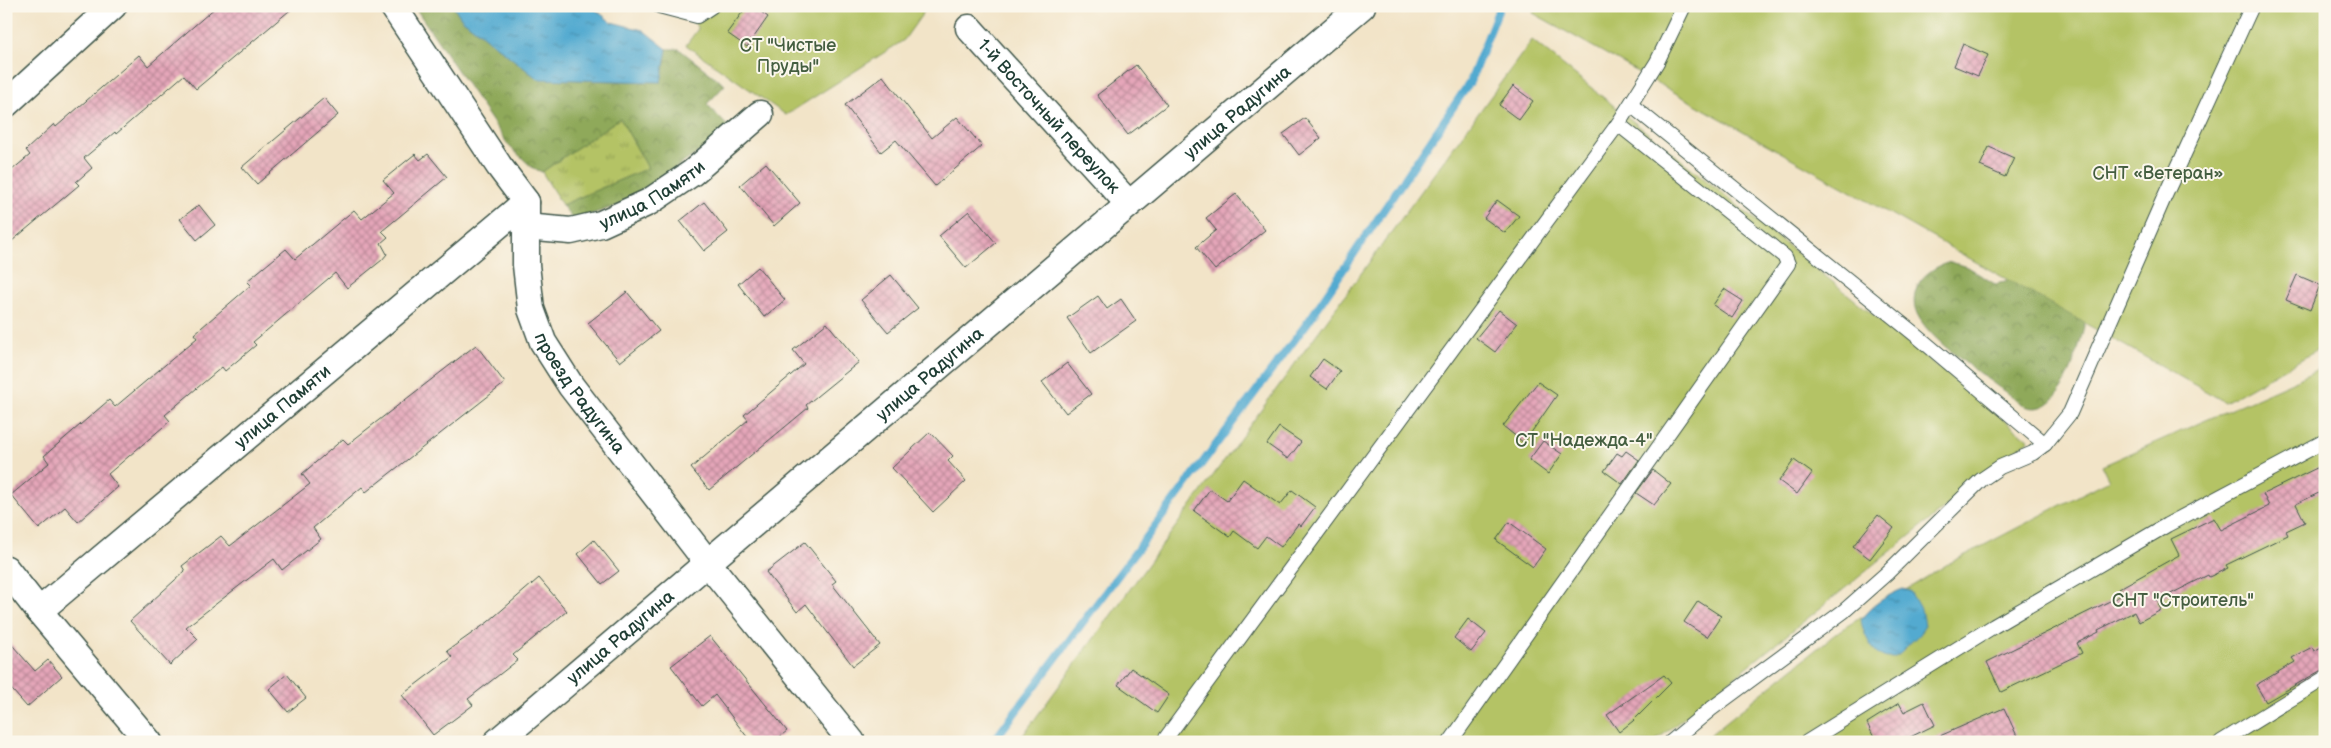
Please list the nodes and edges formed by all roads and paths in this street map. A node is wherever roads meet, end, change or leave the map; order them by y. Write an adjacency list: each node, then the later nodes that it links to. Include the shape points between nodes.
1 (113, 6): 9 (street)
2 (393, 6): 14 (street, via 499,166)
3 (659, 6): 4 (lane, via 697,16)
4 (712, 6)
5 (1362, 6): 13 (street, улица Радугина)
6 (1684, 6): 10 (lane, via 1657,62)
7 (2252, 6): 16 (lane, via 2070,413)
8 (969, 28): 13 (street, 1-й Восточный переулок)
9 (6, 104)
10 (1631, 105): 12 (lane); 16 (lane)
11 (760, 114): 14 (street, улица Памяти, via 692,173 649,202 600,224 571,231)
12 (1618, 124): 24 (lane); 25 (lane, via 1785,257 1788,264)
13 (1129, 204): 17 (street, улица Радугина)
14 (526, 215): 17 (street, проезд Радугина, via 526,265 532,309 543,342 571,386); 19 (street, улица Памяти)
15 (2325, 441): 27 (lane, via 2166,525 1994,626)
16 (2045, 444): 26 (lane, via 1981,480 1844,611 1711,708)
17 (707, 562): 22 (street, улица Радугина); 23 (street, проезд Радугина)
18 (6, 569): 19 (street)
19 (39, 611): 21 (street)
20 (2325, 678): 28 (lane)
21 (149, 742)
22 (497, 742)
23 (852, 742)
24 (1163, 742)
25 (1450, 742)
26 (1671, 742)
27 (1807, 742)
28 (2221, 742)

